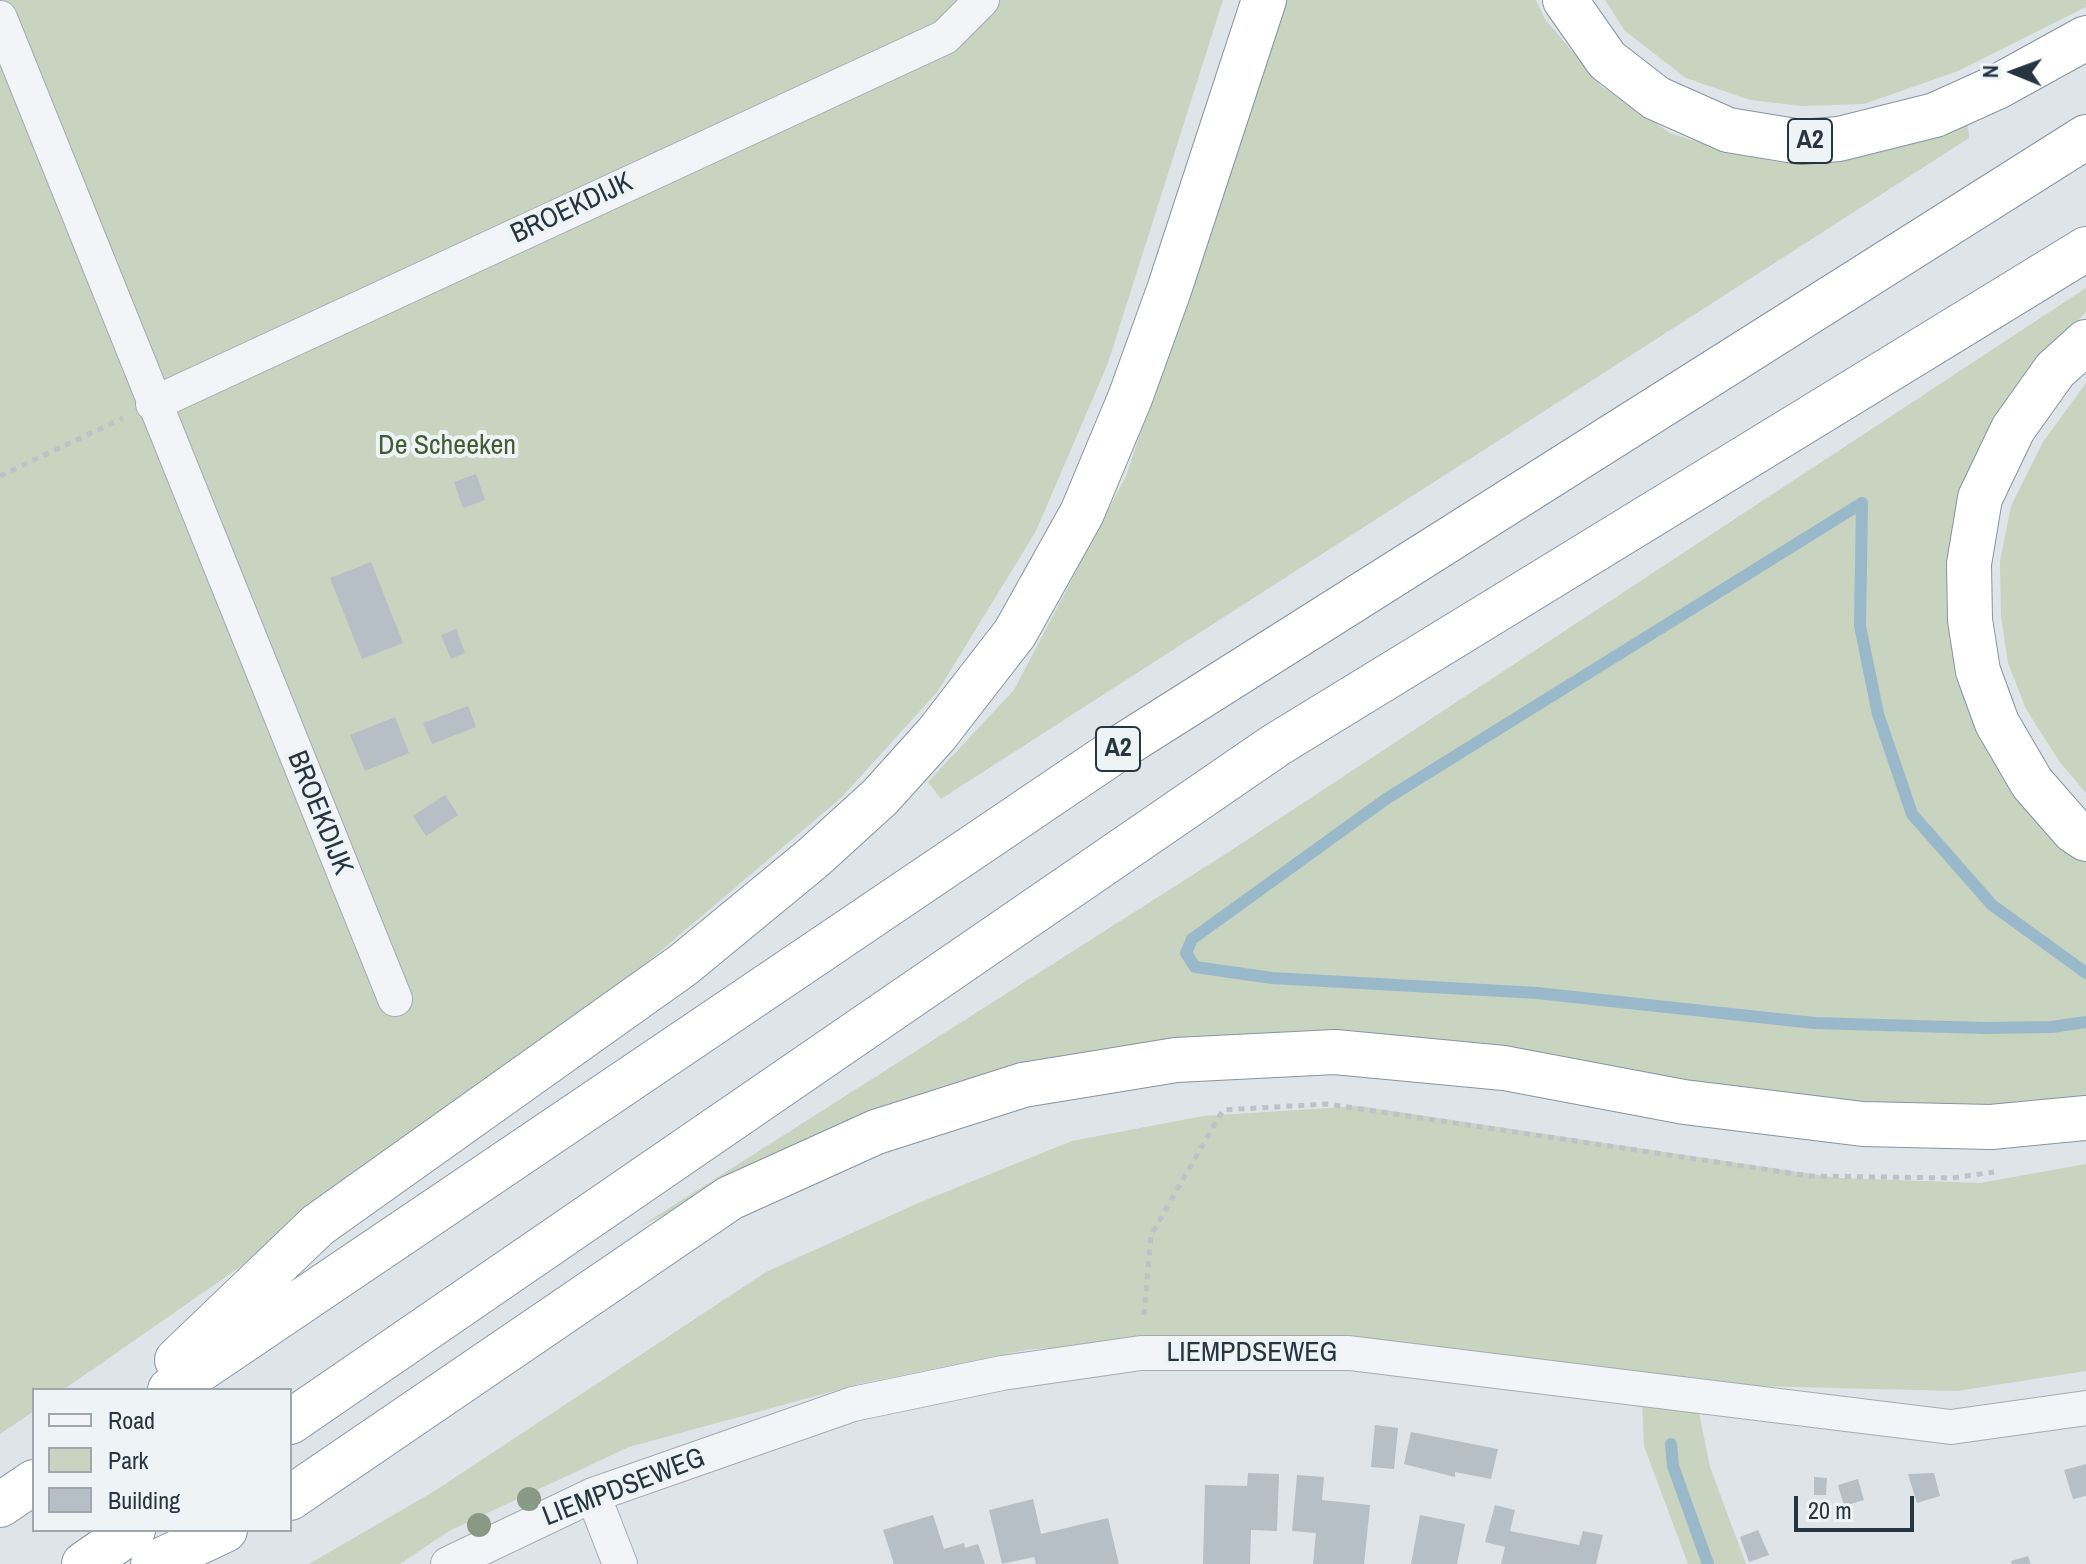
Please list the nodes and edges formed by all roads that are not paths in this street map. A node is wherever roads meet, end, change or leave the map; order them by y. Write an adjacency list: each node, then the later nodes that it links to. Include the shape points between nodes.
1 (982, 0): 9 (street, BROEKDIJK, via 945,37)
2 (1264, 0): 13 (highway, via 1169,290 1082,513 1015,633 936,735 835,838 683,965 318,1225)
3 (1565, 0): 5 (highway, A2, via 1607,60 1656,98 1728,130 1801,142 1839,139 1935,115)
4 (0, 18): 9 (street, BROEKDIJK)
5 (2086, 38)
6 (2086, 137): 14 (highway, A2, via 1124,745)
7 (2086, 249): 16 (highway, via 1276,745)
8 (2086, 342): 10 (highway, via 2055,370 2013,429 1980,498 1969,564 1978,671 1997,723 2032,783)
9 (153, 404): 11 (street, BROEKDIJK)
10 (2086, 839)
11 (395, 999)
12 (2086, 1118): 19 (highway, via 1991,1127 1863,1124 1684,1102 1504,1068 1335,1052 1176,1060 1023,1085 876,1132 730,1198)
13 (148, 1388)
14 (173, 1388)
15 (2086, 1408): 18 (street, LIEMPDSEWEG, via 1951,1427 1349,1353 1141,1353 1002,1373 853,1404)
16 (292, 1421)
17 (32, 1483): 20 (highway)
18 (593, 1495): 25 (street, LIEMPDSEWEG); 26 (street)
19 (292, 1497)
20 (0, 1505)
21 (130, 1532): 23 (highway)
22 (221, 1532): 24 (highway)
23 (84, 1564)
24 (153, 1564)
25 (448, 1564)
26 (620, 1564)

